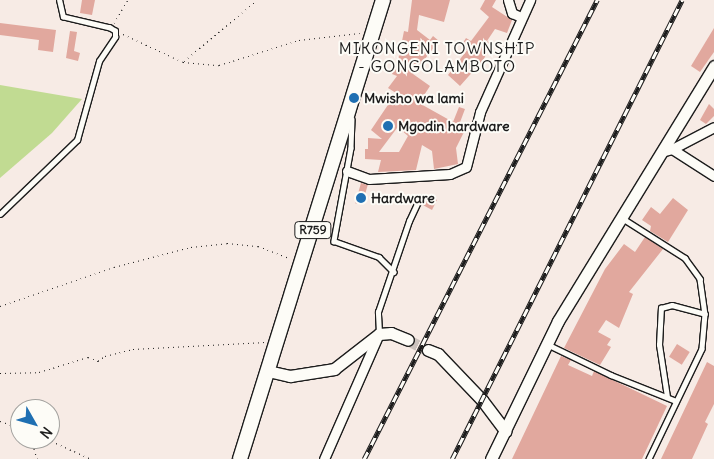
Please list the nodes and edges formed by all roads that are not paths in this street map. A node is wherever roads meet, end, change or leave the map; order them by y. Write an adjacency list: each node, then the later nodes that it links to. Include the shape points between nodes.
1 (59, 0): 13 (lane, via 63,17 110,28 115,31 115,37 100,61 77,140)
2 (383, 0): 7 (main road, R759)
3 (508, 0): 5 (street, via 512,12)
4 (530, 0): 5 (street)
5 (521, 17): 10 (street, via 480,112 466,167 450,174 369,179)
6 (714, 66): 9 (street)
7 (352, 103): 10 (lane); 21 (main road, R759)
8 (714, 127): 9 (street)
9 (666, 150): 11 (street); 14 (street)
10 (347, 171): 15 (lane, via 334,241 379,257)
11 (714, 176)
12 (420, 197): 15 (lane, via 409,221)
13 (0, 214)
14 (622, 218): 16 (lane, via 685,258 700,279); 19 (street, via 558,321)
15 (394, 272): 17 (lane, via 378,312)
16 (705, 314): 22 (lane, via 672,304 661,308 659,345); 23 (lane, via 702,349)
17 (379, 334): 18 (street, via 391,333); 21 (street, via 334,369 290,376); 26 (street)
18 (408, 340)
19 (548, 345): 22 (lane); 24 (street)
20 (428, 350): 24 (street, via 438,354 482,400)
21 (268, 371): 25 (main road, R759)
22 (667, 397): 23 (lane)
23 (676, 401): 28 (lane)
24 (505, 431): 27 (street)
25 (240, 459)
26 (324, 459)
27 (491, 459)
28 (649, 459)

